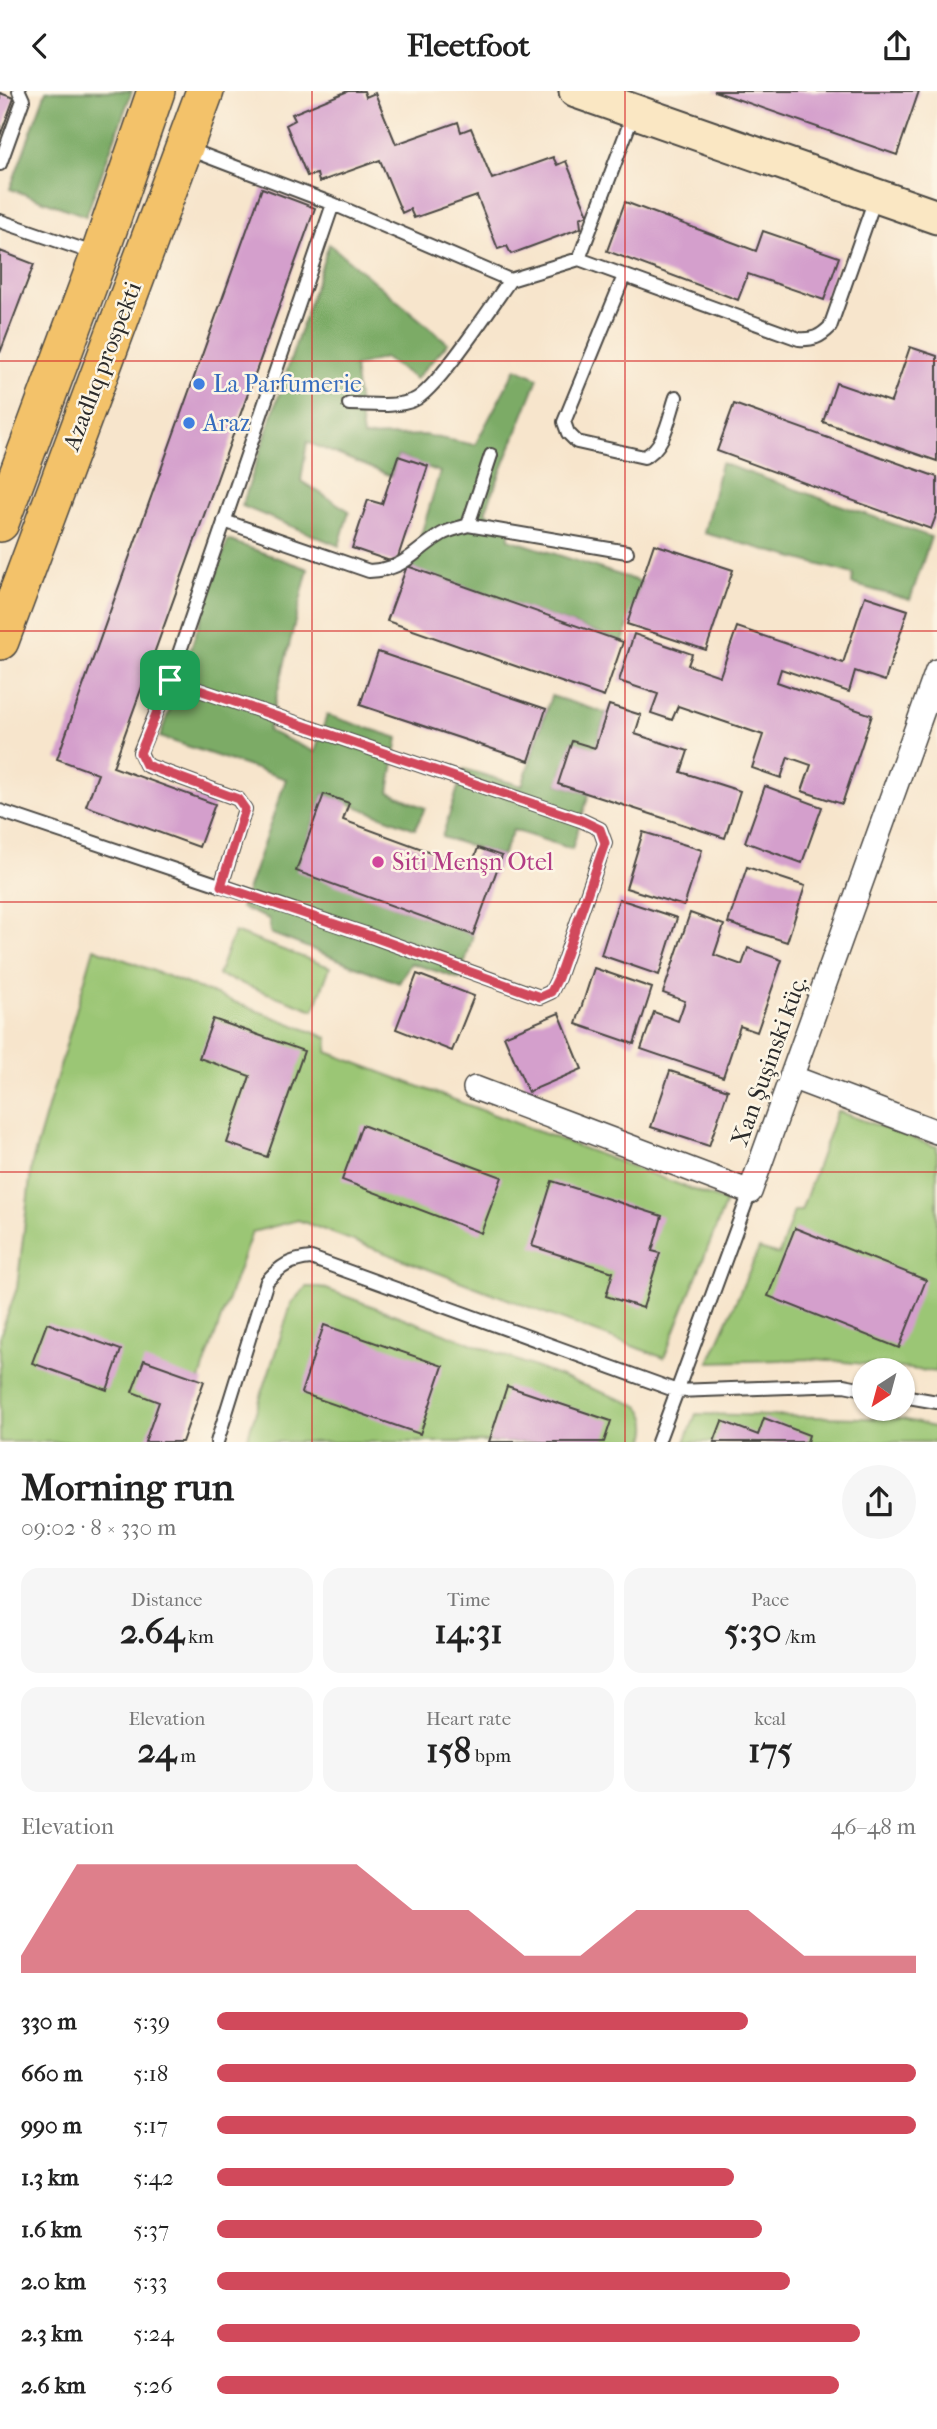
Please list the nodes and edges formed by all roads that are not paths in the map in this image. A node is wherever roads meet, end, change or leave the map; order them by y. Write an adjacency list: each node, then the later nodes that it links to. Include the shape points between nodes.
1 (19, 91): 7 (lane, via 23,100)
2 (156, 91): 12 (main road, Azadlıq prospekti)
3 (205, 91): 6 (main road, Azadlıq prospekti)
4 (594, 94): 5 (main road)
5 (634, 111): 8 (main road); 13 (lane)
6 (184, 148): 9 (lane); 20 (main road, Azadlıq prospekti)
7 (0, 164)
8 (876, 195): 10 (main road); 14 (lane, via 830,327 811,340)
9 (333, 204): 15 (lane); 21 (lane)
10 (937, 217)
11 (0, 221): 12 (lane)
12 (99, 256): 19 (main road, Azadlıq prospekti)
13 (579, 259): 14 (lane); 15 (lane)
14 (624, 276): 16 (lane, via 564,422 568,433 577,442 644,457 662,440)
15 (510, 281): 17 (lane, via 418,398 401,404)
16 (676, 397)
17 (349, 404)
18 (491, 455): 23 (lane)
19 (22, 464): 20 (main road, via 36,483 47,485); 22 (main road, Azadlıq prospekti)
20 (60, 478): 25 (main road, Azadlıq prospekti)
21 (224, 521): 23 (lane, via 369,571 403,563 443,533); 27 (lane)
22 (0, 523)
23 (468, 525): 24 (lane)
24 (627, 552)
25 (0, 641)
26 (937, 671): 28 (street, Xan Şuşinski küç.)
27 (170, 680): 30 (lane, via 140,753 146,765 238,799 245,809); 30 (lane, via 581,820 600,829 605,843 558,978 551,992 540,997)
28 (933, 696): 31 (street, Xan Şuşinski küç.)
29 (0, 811): 30 (lane)
30 (221, 886)
31 (791, 1076): 33 (street); 34 (street, Xan Şuşinski küç.)
32 (475, 1088): 34 (street)
33 (937, 1132)
34 (750, 1192): 36 (lane)
35 (852, 1387): 36 (lane)
36 (677, 1391): 39 (lane, via 311,1258 294,1259 267,1281); 40 (lane)
37 (915, 1398): 38 (lane)
38 (937, 1402)
39 (217, 1442)
40 (658, 1442)

